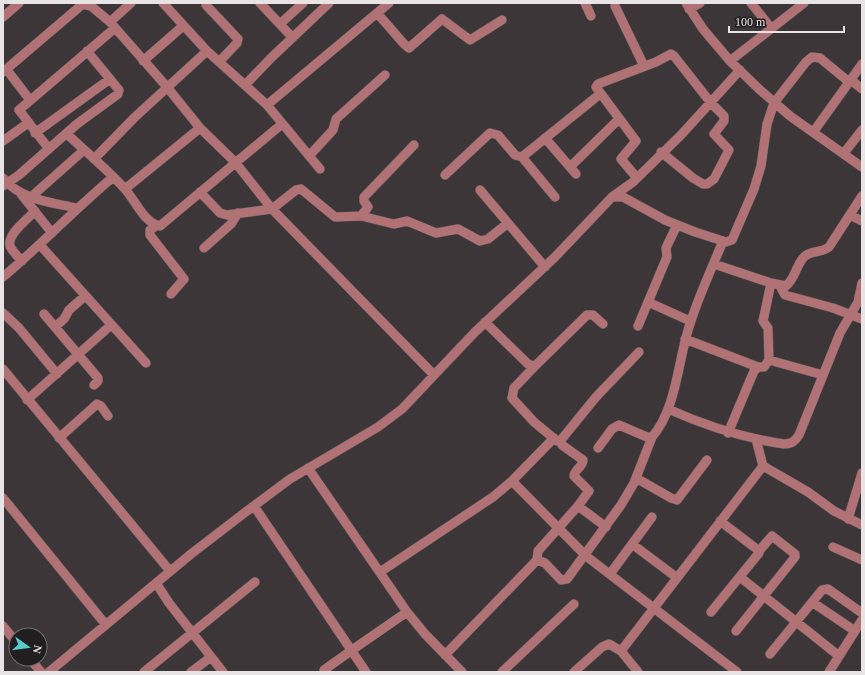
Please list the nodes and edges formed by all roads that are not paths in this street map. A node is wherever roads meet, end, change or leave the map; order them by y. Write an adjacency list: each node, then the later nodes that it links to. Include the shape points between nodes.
1 (19, 3): 18 (street)
2 (131, 3): 21 (street)
3 (163, 3): 22 (street)
4 (260, 3): 20 (street)
5 (303, 3): 20 (street)
6 (329, 3): 24 (street)
7 (389, 3): 16 (street)
8 (585, 3): 17 (street)
9 (700, 3): 15 (street)
10 (751, 3): 23 (street)
11 (804, 3): 23 (street)
12 (87, 4): 21 (street); 33 (street, via 82,4)
13 (206, 5): 29 (street, via 238,39 238,43)
14 (615, 6): 31 (street)
15 (688, 6): 28 (street, via 703,29)
16 (377, 13): 19 (street, via 409,48 442,19 470,40); 44 (street)
17 (591, 16)
18 (3, 17)
19 (502, 20)
20 (280, 24): 24 (street)
21 (112, 25): 26 (street); 27 (street)
22 (184, 26): 25 (street); 27 (street)
23 (771, 28): 28 (street)
24 (292, 37): 37 (street)
25 (207, 51): 29 (street); 38 (street)
26 (87, 52): 35 (street); 41 (street)
27 (143, 61): 38 (street)
28 (730, 61): 32 (street)
29 (219, 62): 37 (street)
30 (862, 64): 36 (street)
31 (644, 66): 40 (street, via 596,85); 42 (street, via 667,55 674,56)
32 (740, 70): 42 (street); 43 (street)
33 (5, 71): 41 (street)
34 (385, 75): 60 (street, via 336,119 334,130)
35 (110, 79): 50 (street); 51 (street, via 120,90 118,94)
36 (850, 81): 39 (street); 43 (street, via 820,58 812,58 806,62); 49 (street)
37 (245, 86): 44 (street)
38 (167, 87): 48 (street); 62 (street)
39 (862, 89)
40 (600, 94): 45 (street); 53 (street)
41 (30, 100): 46 (street, via 19,110)
42 (711, 103): 58 (street); 58 (street, via 725,118 714,134 729,150 711,183 703,184)
43 (774, 103): 49 (street); 91 (street, via 767,124 761,166 754,189 735,237)
44 (267, 105): 47 (street)
45 (619, 119): 65 (street); 70 (street, via 636,141 621,160)
46 (28, 123): 50 (street); 54 (street)
47 (282, 124): 60 (street); 63 (street)
48 (200, 128): 63 (street); 72 (street)
49 (814, 132): 59 (street)
50 (35, 133): 56 (street)
51 (67, 134): 56 (street); 57 (street)
52 (860, 136): 59 (street)
53 (545, 138): 61 (street); 65 (street)
54 (3, 141)
55 (414, 145): 85 (street, via 366,194 364,199 368,207)
56 (49, 149): 71 (street)
57 (84, 150): 62 (street); 77 (street)
58 (662, 152): 70 (street)
59 (844, 153): 64 (street)
60 (309, 156): 66 (street)
61 (522, 157): 68 (street, via 515,155 498,134 490,133); 78 (street)
62 (94, 158): 69 (street)
63 (235, 162): 74 (street); 81 (street)
64 (862, 166)
65 (570, 167): 67 (street)
66 (320, 169)
67 (576, 174)
68 (444, 175)
69 (112, 178): 72 (street); 80 (street)
70 (637, 178): 79 (street)
71 (4, 182): 75 (street)
72 (125, 189): 88 (street, via 140,211)
73 (480, 190): 87 (street)
74 (200, 192): 83 (street, via 220,213); 88 (street, via 164,224)
75 (21, 194): 77 (street); 82 (street)
76 (862, 196): 84 (street)
77 (31, 197): 80 (street)
78 (555, 197)
79 (612, 197): 89 (street, via 623,197); 96 (street)
80 (76, 208): 90 (street)
81 (272, 208): 83 (street); 85 (street, via 301,189 335,217); 122 (street)
82 (35, 211): 90 (street); 94 (street, via 10,240 12,250)
83 (238, 213): 93 (street, via 231,224)
84 (850, 214): 86 (street); 99 (street, via 829,248 808,254 786,286)
85 (361, 216): 87 (street, via 394,224 408,220 436,234 458,229 480,241 488,239)
86 (862, 221)
87 (508, 223): 96 (street)
88 (157, 225): 100 (street, via 150,230 150,235 184,279)
89 (677, 225): 91 (street); 102 (street, via 666,248 667,257)
90 (52, 233): 92 (street)
91 (723, 241): 95 (street)
92 (40, 245): 94 (street); 101 (street)
93 (204, 248)
94 (22, 261): 97 (street)
95 (714, 264): 99 (street); 107 (street)
96 (545, 267): 108 (street)
97 (3, 277)
98 (862, 283): 105 (street, via 858,302)
99 (775, 284): 105 (street, via 789,297); 116 (street, via 763,321 768,328)
100 (171, 294)
101 (85, 296): 110 (street); 112 (street)
102 (648, 302): 107 (street); 111 (street)
103 (3, 313): 121 (street, via 19,328)
104 (44, 314): 112 (street)
105 (852, 314): 106 (street); 123 (street, via 840,333)
106 (862, 319)
107 (690, 321): 113 (street)
108 (485, 322): 118 (street, via 528,364); 122 (street)
109 (603, 324): 118 (street, via 593,315 587,315)
110 (111, 325): 115 (street); 117 (street)
111 (638, 326)
112 (55, 327): 115 (street)
113 (685, 339): 119 (street); 126 (street)
114 (639, 352): 132 (street)
115 (79, 355): 121 (street); 124 (street, via 98,378)
116 (769, 360): 119 (street, via 764,367); 123 (street)
117 (146, 363)
118 (535, 366): 132 (street, via 514,388 512,398 534,422)
119 (758, 367): 128 (street)
120 (3, 369): 125 (street)
121 (57, 374): 125 (street)
122 (434, 375): 136 (street, via 402,409 378,427)
123 (823, 375): 131 (street, via 795,441 784,444)
124 (94, 385)
125 (27, 400): 130 (street)
126 (668, 409): 128 (street); 129 (street)
127 (108, 416): 130 (street, via 97,404)
128 (728, 433): 131 (street)
129 (652, 437): 133 (street, via 619,425 612,429); 138 (street)
130 (59, 438): 155 (street)
131 (756, 439): 135 (street)
132 (557, 441): 139 (street); 142 (street, via 583,460 574,476 589,491)
133 (598, 448)
134 (707, 460): 138 (street, via 677,500)
135 (763, 466): 144 (street); 145 (street)
136 (308, 468): 141 (street); 156 (street)
137 (862, 473): 144 (street)
138 (636, 478): 147 (street)
139 (512, 481): 148 (street); 156 (street, via 458,522)
140 (3, 498): 171 (street)
141 (254, 506): 155 (street); 175 (street)
142 (578, 506): 147 (street); 148 (street)
143 (652, 517): 149 (street)
144 (848, 519): 146 (street)
145 (720, 521): 151 (street); 159 (street)
146 (862, 525)
147 (606, 527): 152 (street)
148 (558, 529): 152 (street); 153 (street, via 538,551)
149 (632, 544): 157 (street); 159 (street)
150 (834, 547): 154 (street)
151 (759, 551): 158 (street); 162 (street, via 772,536 795,554)
152 (586, 556): 153 (street, via 565,581 545,563); 157 (street)
153 (537, 560): 177 (street)
154 (862, 560)
155 (170, 571): 161 (street)
156 (380, 572): 166 (street)
157 (610, 574): 165 (street)
158 (740, 577): 162 (street); 167 (street)
159 (676, 578): 165 (street)
160 (255, 582): 174 (street)
161 (156, 583): 171 (street); 174 (street)
162 (764, 597): 170 (street); 173 (street)
163 (812, 602): 168 (street, via 822,590 828,589); 170 (street); 172 (street)
164 (574, 604): 188 (street)
165 (654, 608): 176 (street); 191 (street)
166 (407, 612): 175 (street); 177 (street)
167 (711, 612)
168 (862, 613)
169 (862, 620): 172 (street)
170 (796, 622): 178 (street); 179 (street)
171 (106, 625): 182 (street)
172 (855, 630): 179 (street)
173 (736, 631)
174 (192, 632): 180 (street); 183 (street)
175 (352, 650): 181 (street); 186 (street)
176 (621, 651): 189 (street, via 612,645 605,645); 190 (street)
177 (445, 654): 187 (street)
178 (770, 654)
179 (839, 656): 192 (street)
180 (211, 657): 184 (street); 185 (street)
181 (324, 671)
182 (51, 672)
183 (144, 672)
184 (191, 672)
185 (222, 672)
186 (366, 672)
187 (462, 672)
188 (502, 672)
189 (574, 672)
190 (638, 672)
191 (737, 672)
192 (829, 672)

